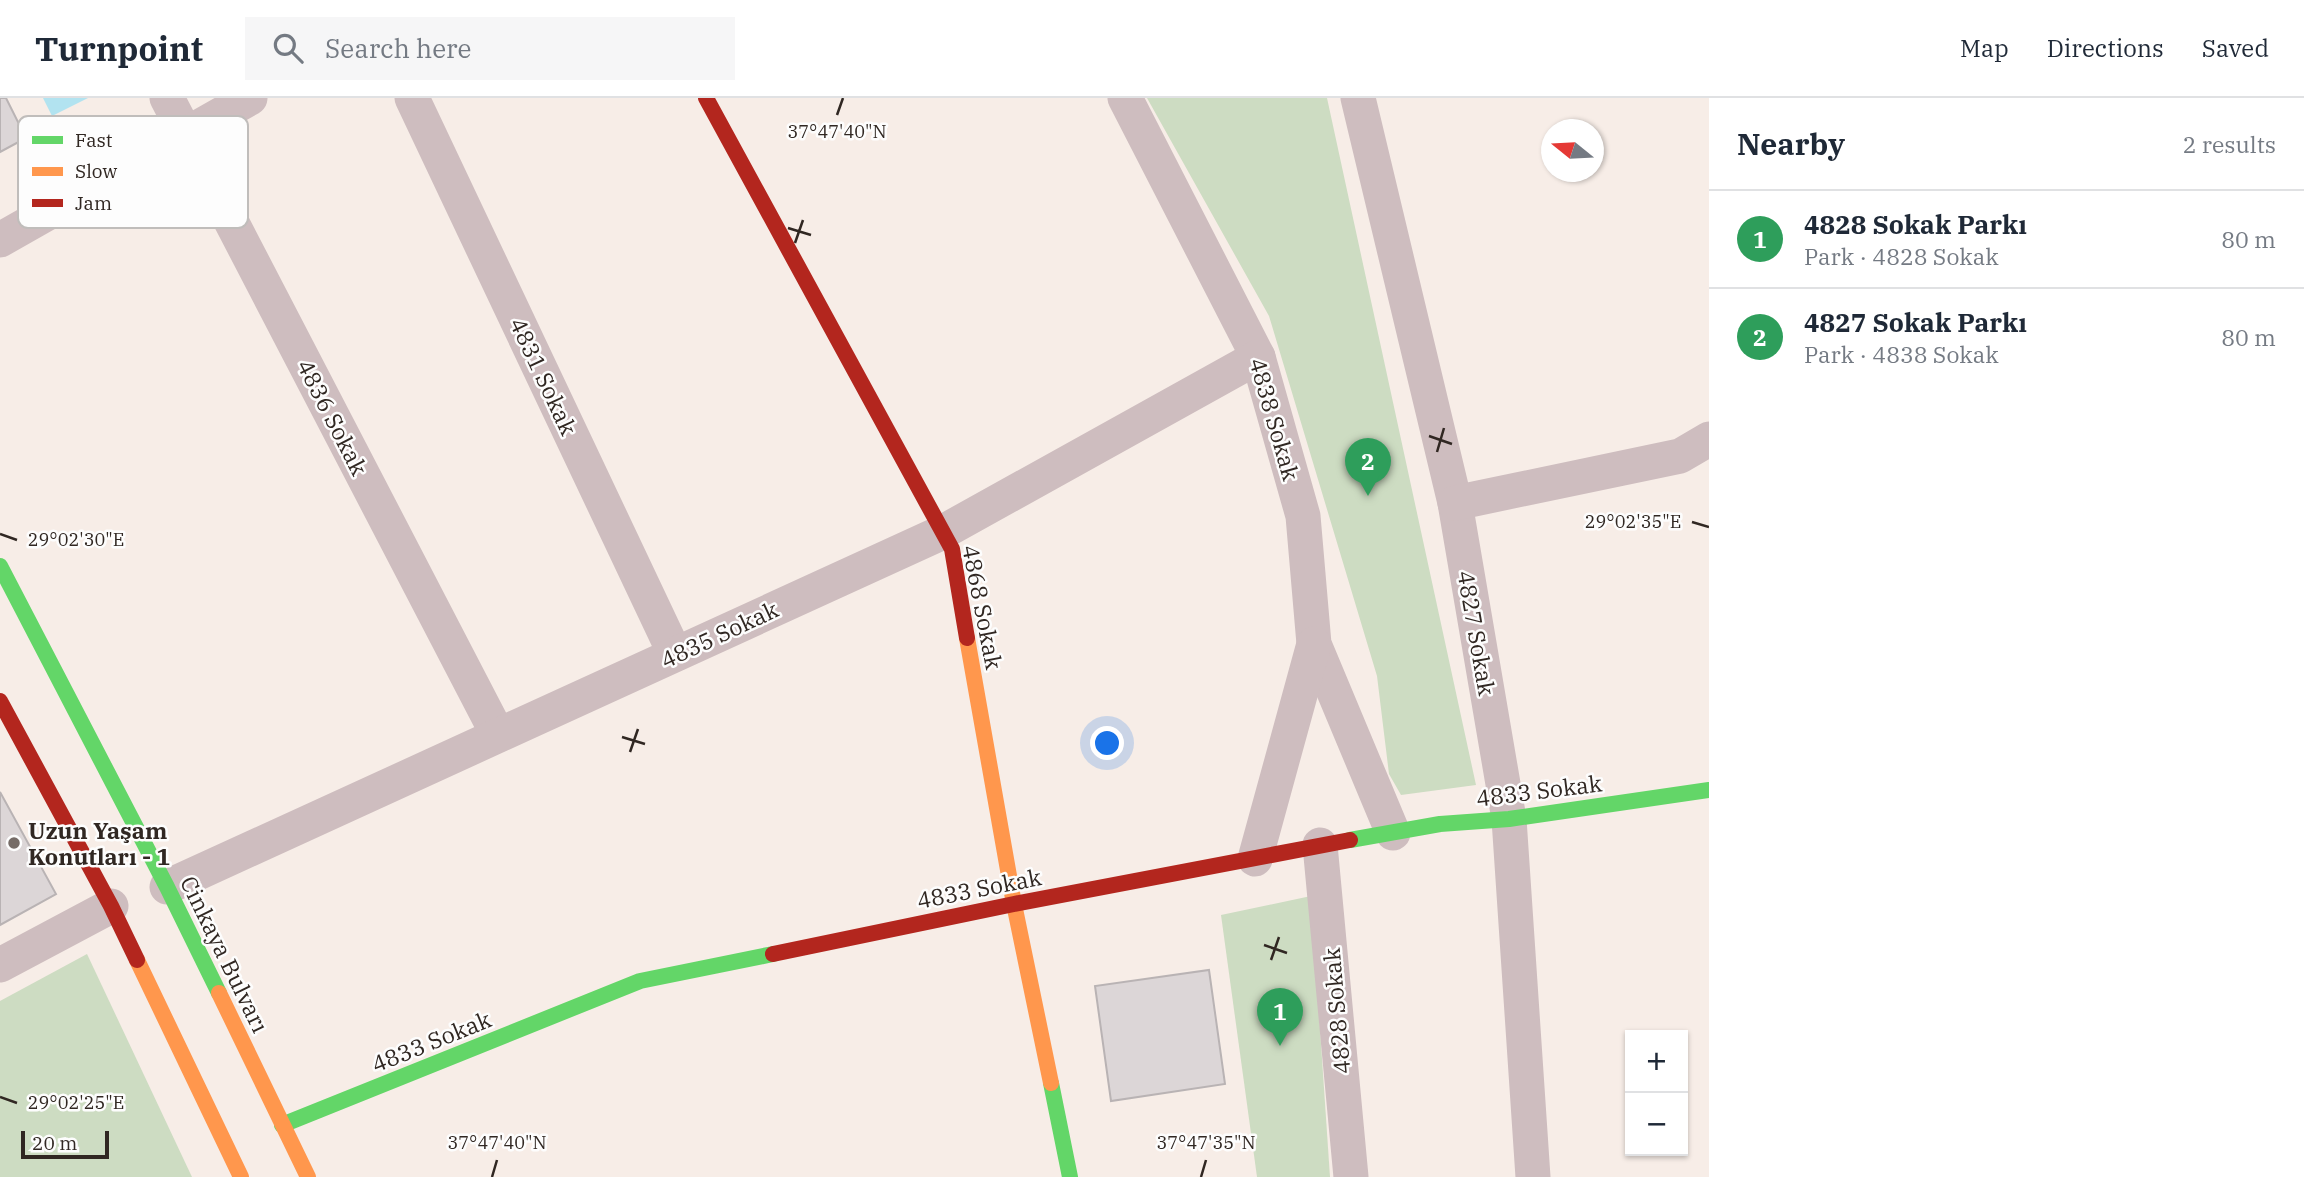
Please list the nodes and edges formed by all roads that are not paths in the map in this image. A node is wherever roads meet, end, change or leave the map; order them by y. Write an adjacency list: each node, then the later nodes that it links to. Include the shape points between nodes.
1 (167, 98): 7 (street, 4836 Sokak)
2 (250, 98): 8 (street)
3 (412, 98): 18 (street, 4831 Sokak)
4 (706, 98): 15 (street, 4868 Sokak)
5 (1125, 98): 12 (street, 4838 Sokak)
6 (1358, 98): 14 (street, 4827 Sokak)
7 (176, 116)
8 (218, 116)
9 (21, 228): 11 (street)
10 (235, 228): 20 (street, 4836 Sokak)
11 (0, 240)
12 (1258, 357): 15 (street, 4835 Sokak); 17 (street, 4838 Sokak, via 1303,516)
13 (1709, 439): 14 (street, via 1680,456)
14 (1455, 503): 22 (street, 4827 Sokak)
15 (943, 532): 18 (street, 4835 Sokak); 27 (street, 4868 Sokak, via 952,549)
16 (0, 566): 26 (street, Cinkaya Bulvarı)
17 (1314, 644): 23 (street, 4838 Sokak); 25 (street, 4838 Sokak)
18 (675, 654): 20 (street, 4835 Sokak)
19 (0, 701): 28 (street)
20 (498, 735): 26 (street, 4835 Sokak)
21 (1709, 790): 22 (street, 4833 Sokak)
22 (1509, 819): 23 (street, 4833 Sokak); 35 (street, 4827 Sokak)
23 (1393, 833): 24 (street, 4833 Sokak)
24 (1320, 845): 25 (street, 4833 Sokak); 34 (street, 4828 Sokak)
25 (1255, 859): 27 (street, 4833 Sokak)
26 (167, 887): 30 (street, Cinkaya Bulvarı)
27 (1014, 904): 30 (street, 4833 Sokak, via 640,981); 33 (street, 4868 Sokak)
28 (111, 906): 29 (street); 31 (street)
29 (0, 965)
30 (282, 1125): 32 (street, Cinkaya Bulvarı)
31 (241, 1177)
32 (307, 1177)
33 (1070, 1177)
34 (1351, 1177)
35 (1533, 1177)

